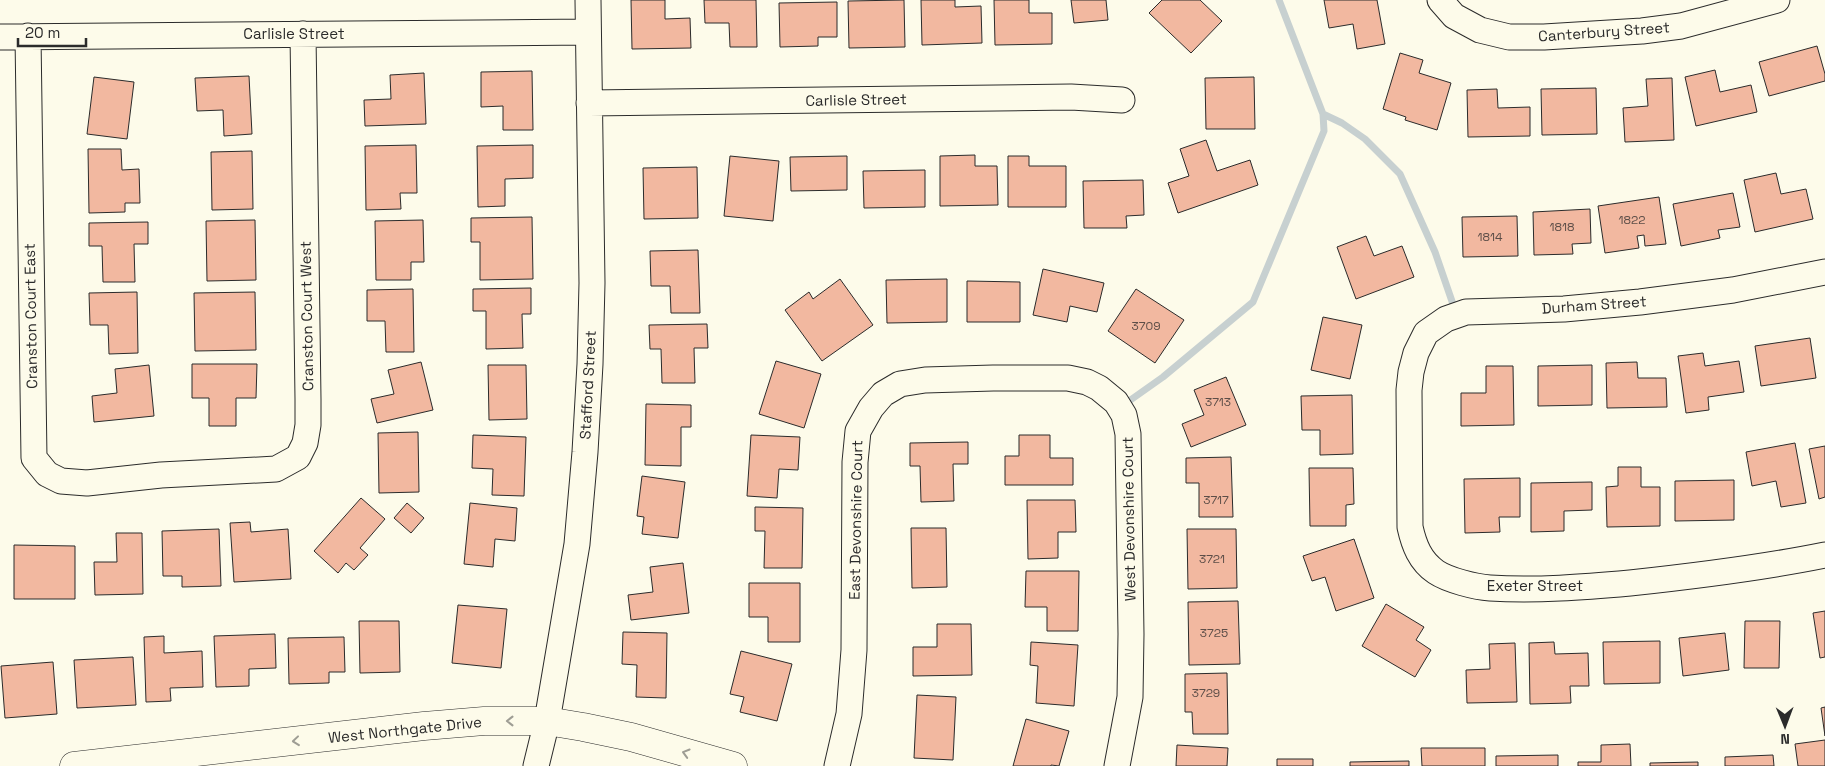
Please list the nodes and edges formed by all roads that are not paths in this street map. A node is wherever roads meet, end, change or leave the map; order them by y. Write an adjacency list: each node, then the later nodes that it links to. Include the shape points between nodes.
1 (588, 0): 4 (street, Stafford Street)
2 (1440, 0): 3 (street, Canterbury Street, via 1454,16 1480,30 1509,37 1642,31 1681,26)
3 (1777, 0)
4 (588, 32): 5 (street, Carlisle Street); 9 (street, Stafford Street)
5 (303, 34): 6 (street, Carlisle Street); 13 (street, Cranston Court West, via 308,400 305,443 298,457 276,469)
6 (28, 36): 7 (street, Carlisle Street); 13 (street, Cranston Court East, via 34,458 47,474 62,481 87,483)
7 (0, 37)
8 (1122, 100): 9 (street, Carlisle Street)
9 (589, 103): 15 (street, Stafford Street, via 592,283 585,452 577,544)
10 (1825, 272): 12 (street, Durham Street, via 1733,290 1640,302 1564,309 1466,312 1446,319 1426,333 1416,353)
11 (993, 378): 19 (street, East Devonshire Court, via 900,384 883,394 858,431 854,650 849,714); 20 (street, West Devonshire Court, via 1068,378 1088,382 1116,402 1124,415 1128,434 1132,634 1130,697)
12 (1409, 390): 14 (street, Exeter Street, via 1410,527 1415,548 1426,563 1449,578 1489,588 1575,588 1774,565)
13 (161, 475)
14 (1825, 555)
15 (547, 721): 16 (main road, West Northgate Drive, one-way to 16, via 484,721 424,726); 17 (street, Stafford Street); 18 (main road, West Northgate Drive, one-way to 15, via 631,737)
16 (74, 766)
17 (536, 766)
18 (733, 766)
19 (837, 766)
20 (1117, 766)

